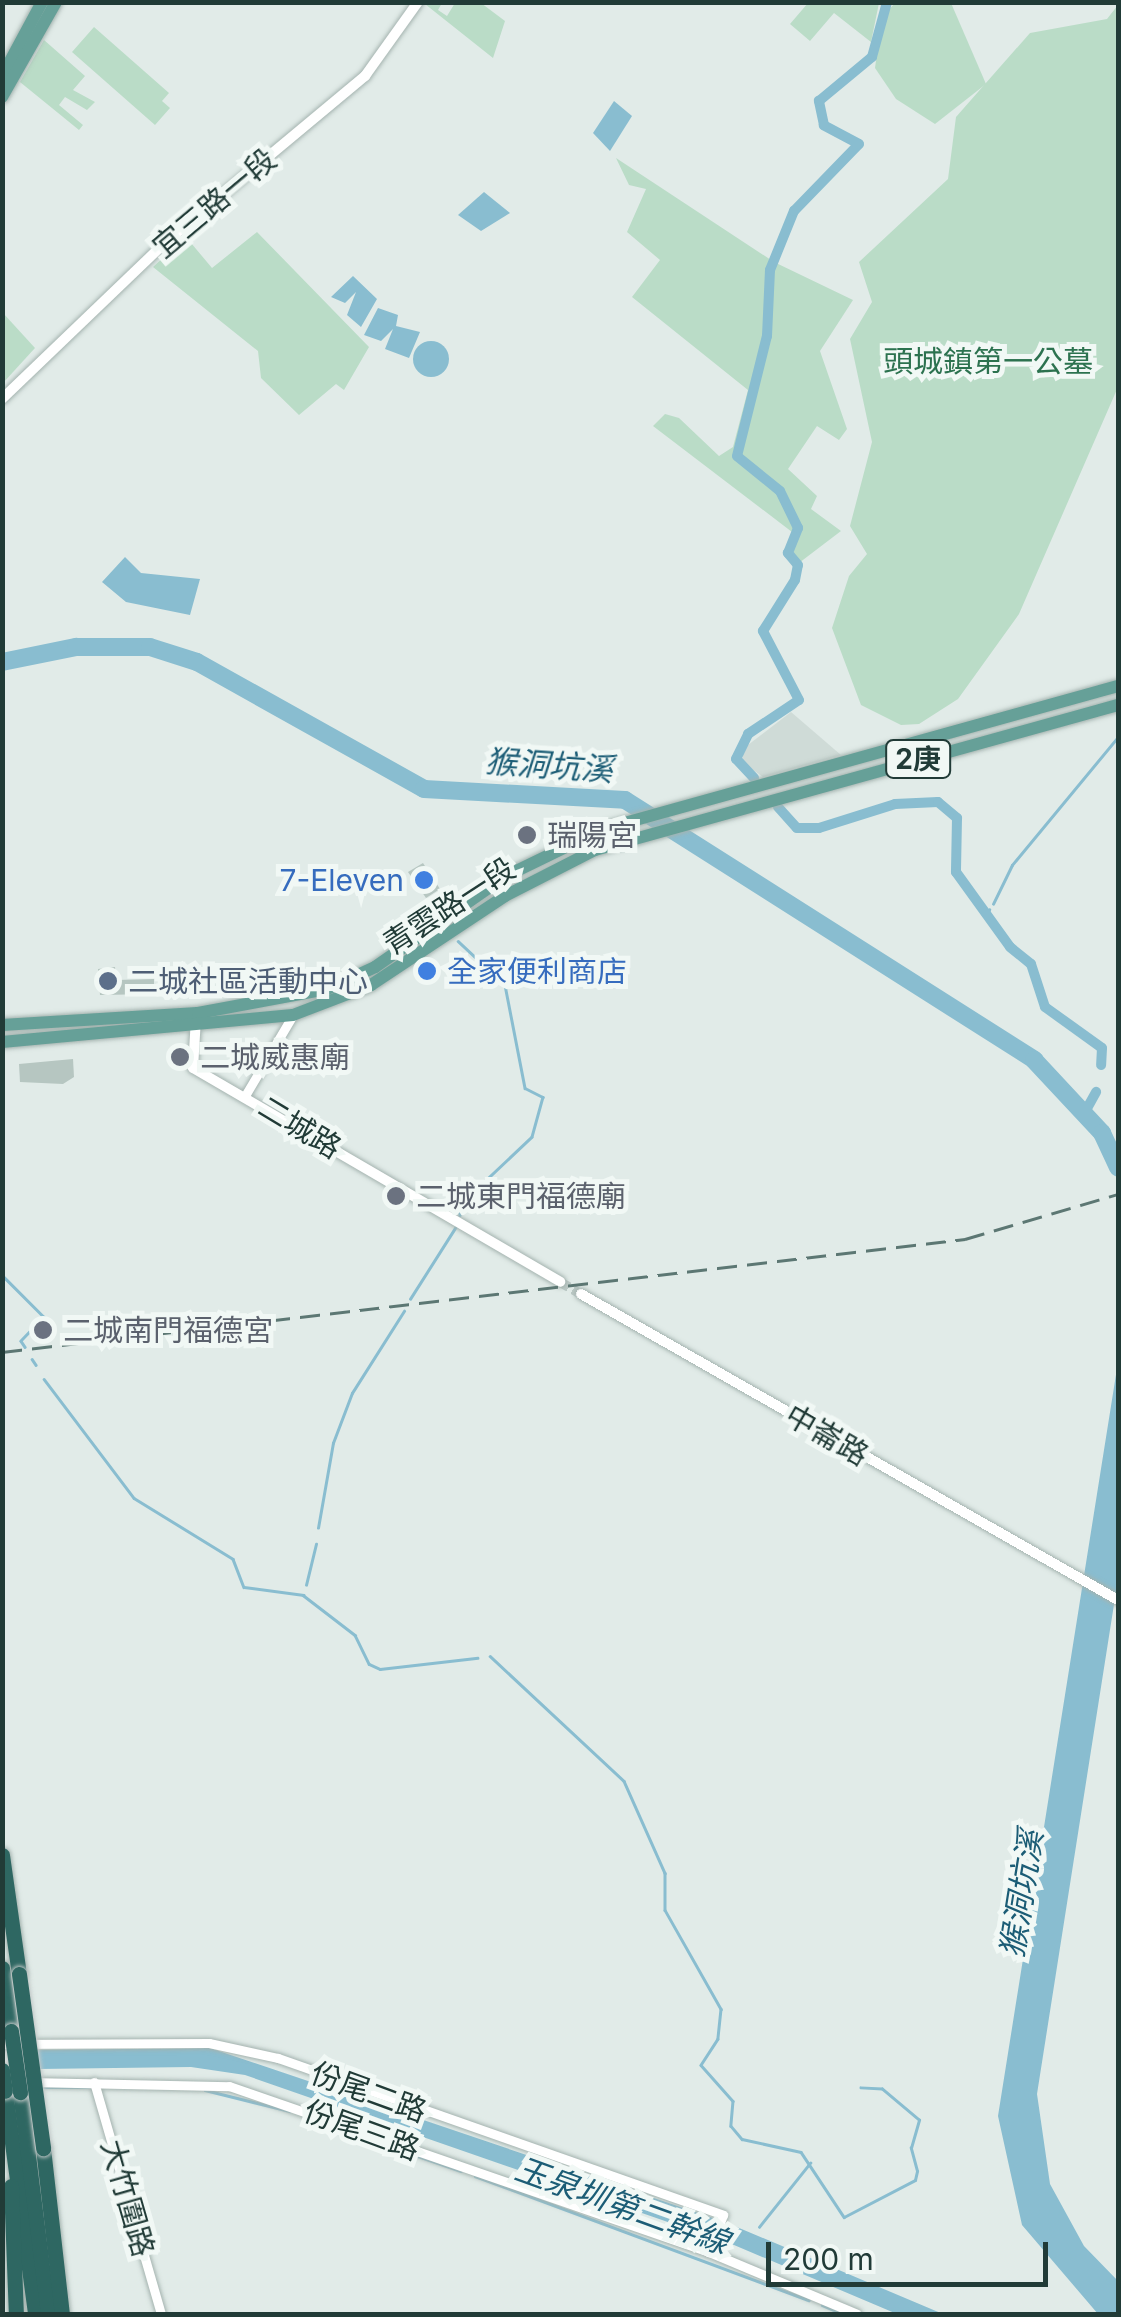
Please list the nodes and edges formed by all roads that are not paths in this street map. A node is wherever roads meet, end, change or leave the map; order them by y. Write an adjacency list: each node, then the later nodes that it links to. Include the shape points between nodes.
1 (42, 2): 4 (main road)
2 (56, 2): 5 (main road)
3 (418, 2): 6 (street, 宜三路一段, via 365,76 154,252)
4 (2, 76)
5 (2, 97)
6 (2, 398)
7 (1118, 686): 9 (main road, 青雲路一段 / 2庚, via 603,829 506,876 375,967 272,1004)
8 (1118, 705): 10 (main road, 青雲路一段 / 2庚, via 624,840 505,896 371,985)
9 (198, 1013): 11 (main road, 青雲路一段 / 2庚); 13 (street)
10 (293, 1015): 13 (main road, 青雲路一段 / 2庚); 16 (street)
11 (134, 1017): 12 (main road, 青雲路一段 / 2庚); 14 (street)
12 (2, 1025)
13 (193, 1030): 14 (main road, 青雲路一段 / 2庚); 16 (street, 二城路, via 193,1068)
14 (135, 1033): 15 (main road, 青雲路一段 / 2庚)
15 (2, 1042)
16 (246, 1094): 17 (street, 二城路)
17 (560, 1282)
18 (581, 1294): 19 (street, 中崙路)
19 (1118, 1600)
20 (2, 1855): 30 (highway, bridge)
21 (2, 1968): 22 (highway)
22 (7, 2038): 25 (highway, bridge); 26 (street, 份尾二路, via 236,2046 723,2215)
23 (2, 2070): 25 (highway, bridge)
24 (94, 2082): 25 (street, 份尾三路); 26 (street, 份尾三路, via 229,2086); 31 (street, 大竹圍路)
25 (9, 2093): 27 (highway); 28 (highway); 29 (highway)
26 (709, 2252): 32 (street, 份尾三路)
27 (16, 2314)
28 (34, 2314)
29 (48, 2314)
30 (62, 2314)
31 (160, 2314)
32 (857, 2314)

